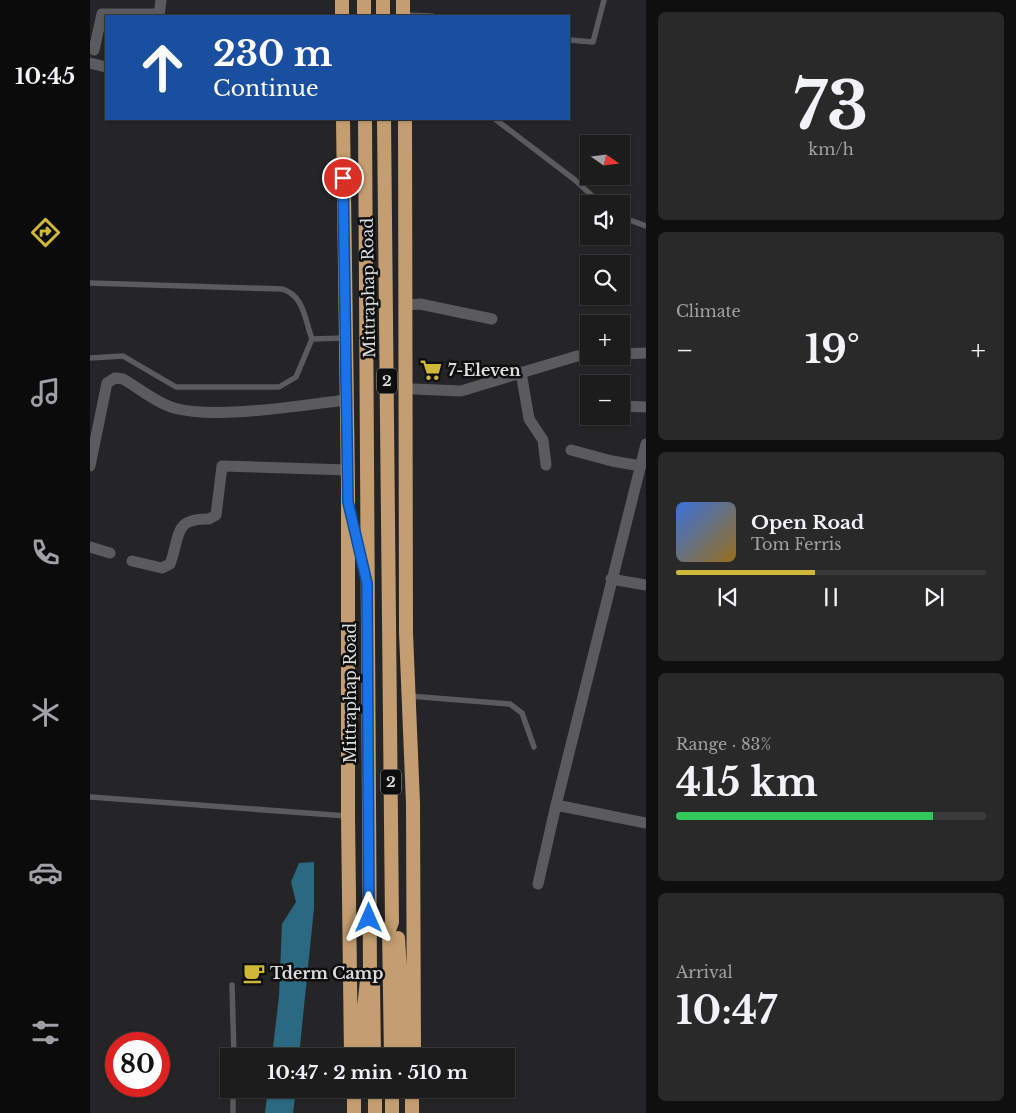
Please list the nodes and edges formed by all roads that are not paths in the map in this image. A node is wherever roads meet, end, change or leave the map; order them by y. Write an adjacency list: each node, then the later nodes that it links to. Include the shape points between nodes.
1 (161, 0): 7 (street)
2 (342, 0): 8 (highway)
3 (364, 0): 9 (highway)
4 (383, 0): 10 (highway)
5 (403, 0): 11 (highway)
6 (604, 0): 12 (lane, via 593,42)
7 (159, 15): 13 (street, via 102,14)
8 (342, 15)
9 (364, 15)
10 (383, 15)
11 (403, 15)
12 (570, 40)
13 (94, 50)
14 (90, 63): 15 (street)
15 (105, 67)
16 (342, 120): 27 (highway, Mittraphap Road)
17 (365, 120): 50 (highway, Mittraphap Road / 2)
18 (384, 120): 51 (highway, Mittraphap Road / 2)
19 (405, 120): 25 (highway, 2)
20 (497, 120): 21 (lane)
21 (591, 195)
22 (630, 220): 23 (lane)
23 (646, 226)
24 (90, 283): 28 (lane, via 282,289 292,292 302,304)
25 (407, 305): 26 (street, via 420,304); 44 (highway, 2)
26 (492, 318)
27 (345, 338): 28 (lane); 35 (highway, Mittraphap Road)
28 (312, 339): 32 (lane, via 296,377 279,387 176,387 124,356)
29 (646, 353): 30 (street)
30 (630, 354)
31 (580, 356): 33 (street)
32 (90, 358)
33 (521, 372): 34 (street, via 461,391); 40 (street, via 529,419 544,440)
34 (414, 389)
35 (347, 400): 41 (street, via 215,412 191,411 172,407 123,379 115,378 107,383); 43 (highway, Mittraphap Road)
36 (630, 406): 37 (street)
37 (646, 407)
38 (646, 444): 42 (street)
39 (571, 450): 42 (street)
40 (546, 465)
41 (90, 466)
42 (641, 466): 49 (street)
43 (348, 470): 45 (highway, Mittraphap Road); 48 (street, via 222,466 216,515 210,519 192,519 182,525 170,564 162,568)
44 (406, 496): 51 (highway); 53 (highway, 2)
45 (348, 502): 50 (highway); 57 (highway, Mittraphap Road)
46 (90, 547): 47 (street)
47 (110, 553)
48 (132, 561)
49 (611, 580): 52 (street); 56 (street)
50 (367, 583): 61 (highway, Mittraphap Road / 2)
51 (389, 583): 60 (highway, Mittraphap Road / 2)
52 (646, 585)
53 (407, 696): 54 (lane, via 510,704 522,713); 69 (highway, 2, via 411,770)
54 (534, 747)
55 (90, 797): 57 (lane)
56 (556, 805): 58 (street); 59 (street)
57 (348, 816): 64 (highway, Mittraphap Road)
58 (646, 823)
59 (538, 884)
60 (392, 922): 67 (highway, Mittraphap Road / 2, via 389,930); 68 (highway, via 398,931)
61 (370, 972): 65 (highway, via 364,985); 66 (highway, Mittraphap Road / 2)
62 (232, 985): 63 (lane)
63 (234, 1048)
64 (351, 1048)
65 (360, 1048)
66 (374, 1048)
67 (391, 1048)
68 (405, 1048)
69 (414, 1048)
70 (233, 1098): 75 (lane)
71 (354, 1098): 76 (highway)
72 (375, 1098): 77 (highway)
73 (392, 1098): 78 (highway)
74 (412, 1098): 79 (highway)
75 (233, 1113)
76 (354, 1113)
77 (375, 1113)
78 (392, 1113)
79 (412, 1113)

